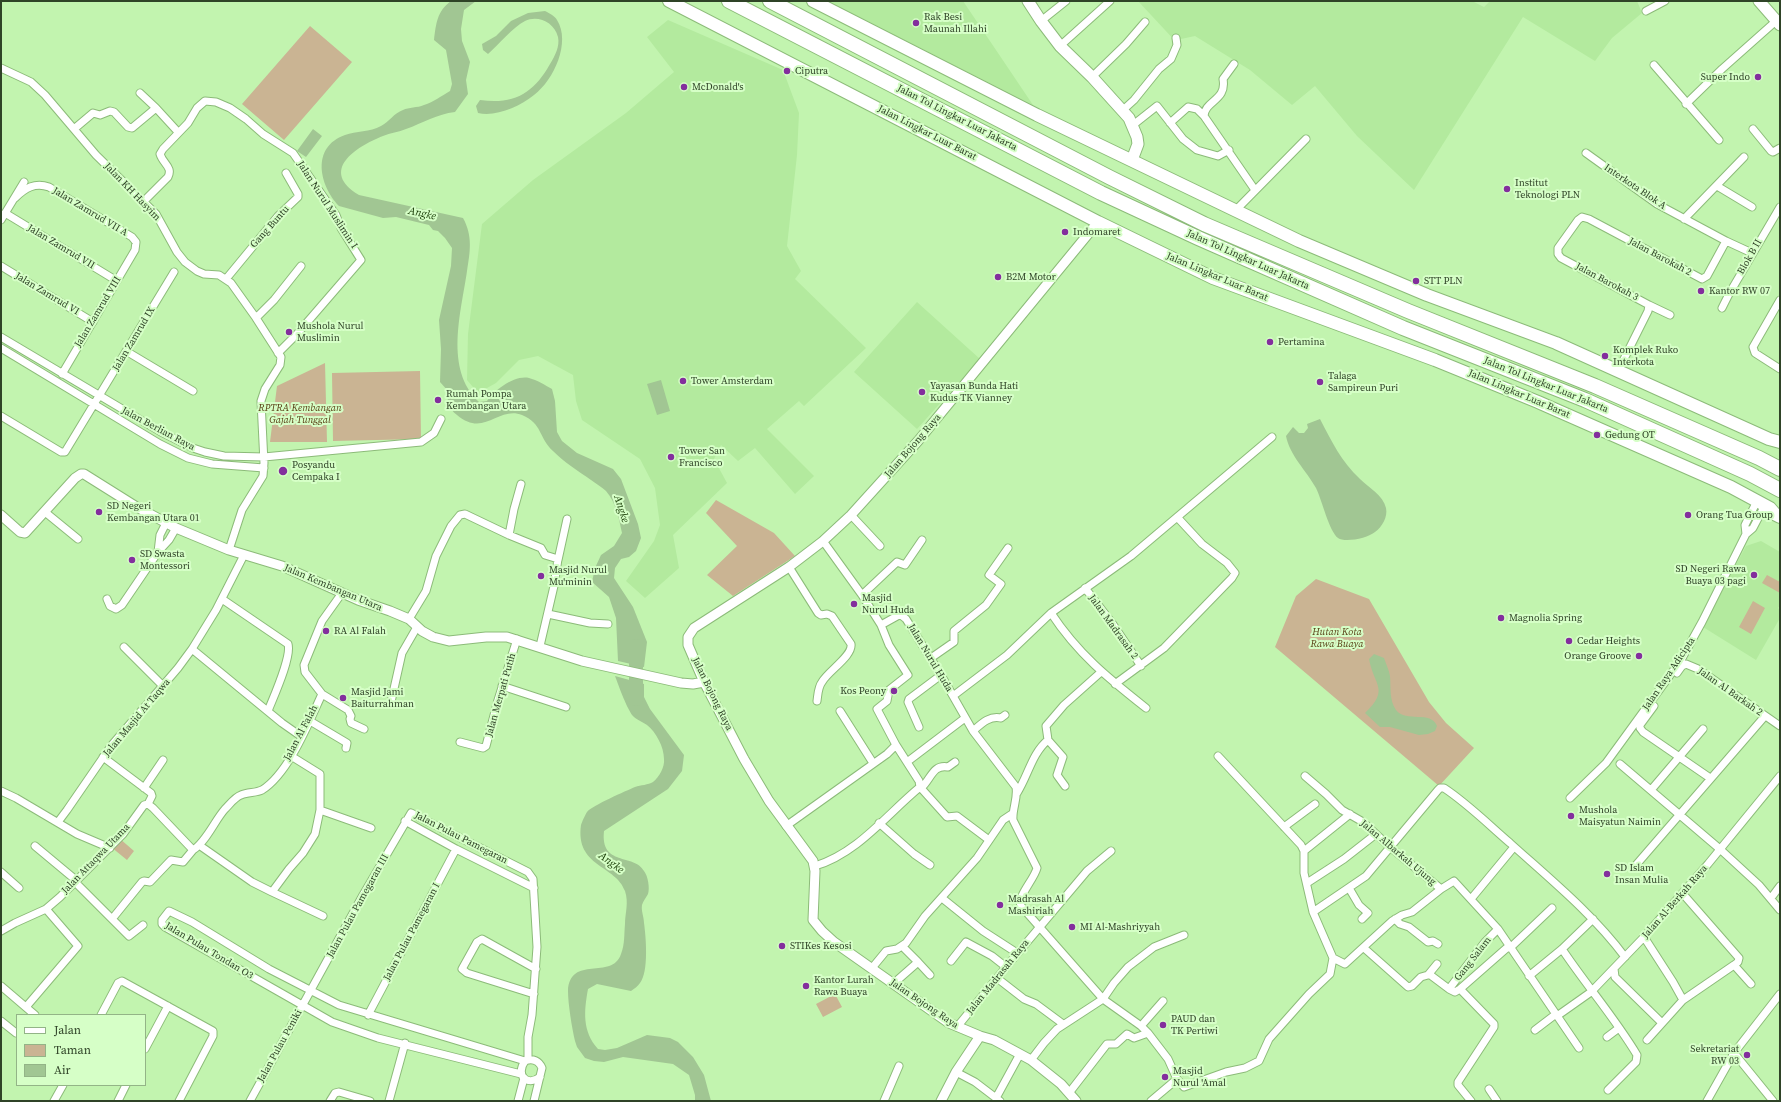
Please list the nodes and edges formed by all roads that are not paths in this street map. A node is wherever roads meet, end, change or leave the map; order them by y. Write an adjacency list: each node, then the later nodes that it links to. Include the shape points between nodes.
1 (669, 1): 50 (main road, Jalan Lingkar Luar Barat)
2 (729, 1): 86 (highway, Jalan Tol Lingkar Luar Jakarta, via 1101,193 1403,328 1585,400)
3 (770, 1): 84 (highway, Jalan Tol Lingkar Luar Jakarta, via 1204,224 1408,311 1594,386)
4 (813, 1): 36 (main road, via 1037,115)
5 (1028, 1): 11 (main road)
6 (1066, 1): 11 (street)
7 (1110, 1): 15 (street)
8 (1665, 1): 10 (street)
9 (1759, 1): 13 (main road)
10 (1646, 11)
11 (1041, 21): 15 (main road)
12 (1145, 22): 19 (street)
13 (1778, 23): 21 (street, via 1722,69)
14 (1176, 38): 23 (street, via 1177,45 1171,59)
15 (1060, 46): 19 (main road)
16 (1234, 64): 24 (street, via 1223,79 1224,88 1220,96 1205,111)
17 (1654, 65): 21 (street)
18 (1, 68): 27 (street, Jalan KH Hasyim, via 31,82)
19 (1092, 77): 23 (main road)
20 (140, 93): 22 (street)
21 (1686, 104): 31 (street)
22 (156, 108): 27 (street, via 132,128 110,111 100,115 93,113); 29 (street)
23 (1123, 110): 26 (main road)
24 (1204, 116): 25 (street, via 1197,109 1188,107); 33 (street)
25 (1170, 123): 26 (street, via 1158,106); 33 (street, via 1183,139 1197,150 1218,156)
26 (1133, 126): 36 (main road, via 1138,144)
27 (74, 129): 42 (street, Jalan KH Hasyim)
28 (1753, 129): 32 (street, via 1771,151)
29 (178, 132): 42 (street, via 160,154 170,170 168,178); 68 (street, Jalan Nurul Muslimin I, via 205,101 216,102 230,108 293,153 336,215 361,257 359,264)
30 (1306, 139): 40 (street)
31 (1719, 140)
32 (1780, 148)
33 (1229, 150): 40 (street)
34 (1586, 153): 47 (street, Interkota Blok A, via 1657,204)
35 (1744, 157): 39 (street)
36 (1132, 160): 45 (main road)
37 (286, 173): 57 (street, Gang Buntu, via 298,197 278,216)
38 (24, 182): 41 (street)
39 (1717, 186): 43 (street); 47 (street)
40 (1255, 190): 45 (street)
41 (15, 198): 46 (street); 52 (street, Jalan Zamrud VII A, via 37,184 49,187 132,237 136,242)
42 (143, 202): 57 (street, Jalan KH Hasyim, via 159,218 185,262 204,274 219,275)
43 (1752, 207)
44 (1780, 207): 53 (street, Blok B II)
45 (1235, 211): 70 (main road, via 1340,259 1427,295 1556,343)
46 (5, 213): 48 (street); 58 (street, Jalan Zamrud VII)
47 (1684, 219): 51 (street, Interkota Blok A)
48 (1, 220)
49 (1578, 220): 51 (street, Jalan Barokah 2, via 1589,219 1702,279 1707,276); 60 (street, Jalan Barokah 3, via 1558,248 1561,258)
50 (1098, 222): 87 (main road, Jalan Lingkar Luar Barat, via 1213,278 1532,399); 90 (street, Jalan Bojong Raya, via 918,441)
51 (1726, 241): 53 (street, Interkota Blok A)
52 (135, 250): 58 (street, Jalan Zamrud VIII)
53 (1752, 253): 61 (street, Blok B II)
54 (1, 266): 64 (street, Jalan Zamrud VI)
55 (301, 266): 63 (street)
56 (174, 272): 67 (street, Jalan Zamrud IX)
57 (226, 279): 63 (street)
58 (117, 281): 64 (street, Jalan Zamrud VIII)
59 (1780, 300): 69 (street, via 1753,347 1754,353)
60 (1650, 305): 62 (street); 70 (street, Jalan Barokah 3)
61 (1722, 308)
62 (1670, 315)
63 (256, 318): 68 (street)
64 (93, 322): 71 (street, Jalan Zamrud VIII)
65 (1, 337): 71 (street, Jalan Berlian Raya)
66 (1, 348): 74 (street, Jalan Berlian Raya)
67 (126, 352): 72 (street); 73 (street, Jalan Zamrud IX)
68 (279, 355): 81 (street, via 282,361 262,401)
69 (1780, 369)
70 (1618, 371): 78 (main road)
71 (62, 374): 73 (street, Jalan Berlian Raya)
72 (192, 391)
73 (100, 397): 74 (street, Jalan Zamrud IX); 79 (street, Jalan Berlian Raya)
74 (94, 405): 75 (street, Jalan Zamrud IX, via 64,452); 82 (street, Jalan Berlian Raya)
75 (1, 416)
76 (441, 419): 81 (street, Jalan Berlian Raya, via 434,433 421,442)
77 (1272, 437): 91 (street)
78 (1774, 440): 80 (main road)
79 (193, 448): 81 (street, Jalan Berlian Raya, via 224,456); 82 (street)
80 (1780, 448)
81 (264, 457): 83 (street)
82 (188, 458): 83 (street, Jalan Berlian Raya, via 212,464)
83 (264, 468): 102 (street, via 261,480 242,510)
84 (1780, 469)
85 (521, 484): 96 (street)
86 (1780, 490)
87 (1768, 505): 92 (main road, Jalan Lingkar Luar Barat); 170 (street, Jalan Raya Adicipta, via 1746,534 1681,660 1611,758)
88 (45, 512): 89 (street, Jalan Kembangan Utara, via 25,533 20,532); 94 (street, Jalan Kembangan Utara, via 75,478 84,474); 97 (street)
89 (1, 515)
90 (851, 515): 99 (street, Jalan Bojong Raya); 100 (street)
91 (1177, 517): 107 (street, via 1125,560); 123 (street, via 1202,544 1235,572 1164,648)
92 (1780, 517)
93 (566, 518): 105 (street)
94 (166, 523): 95 (street, Jalan Kembangan Utara); 103 (street, via 160,535)
95 (176, 528): 102 (street, Jalan Kembangan Utara); 103 (street)
96 (510, 535): 105 (street, via 541,548 545,555 556,557); 114 (street, via 472,516 460,515 451,526 436,556 426,591)
97 (78, 539)
98 (922, 540): 109 (street, via 905,565 897,562)
99 (823, 541): 106 (street, Jalan Bojong Raya); 109 (street)
100 (880, 546)
101 (1008, 548): 122 (street, via 989,575 1000,584 986,605 954,631 954,643)
102 (229, 550): 104 (street, Jalan Kembangan Utara)
103 (158, 552): 110 (street, via 122,605 116,609 110,606)
104 (244, 555): 108 (street, Jalan Kembangan Utara, via 282,566); 111 (street, Jalan Masjid At Taqwa)
105 (558, 560): 113 (street)
106 (790, 567): 126 (street, Jalan Bojong Raya, via 690,633 688,644); 132 (street, via 818,613 832,616 851,644 850,653 821,683)
107 (1085, 588): 112 (street); 123 (street, Jalan Madrasah 2)
108 (342, 593): 114 (street, Jalan Kembangan Utara); 130 (street, Jalan Al Falah, via 322,621 304,665 305,672)
109 (862, 595): 116 (street)
110 (107, 599)
111 (222, 599): 121 (street, Jalan Masjid At Taqwa); 137 (street, via 288,644 284,667)
112 (1051, 613): 124 (street, via 1065,636); 131 (street, via 1007,655)
113 (548, 614): 115 (street); 119 (street)
114 (409, 619): 117 (street, Jalan Kembangan Utara)
115 (608, 624)
116 (881, 625): 122 (street, Jalan Nurul Huda, via 899,615 904,616); 150 (street, via 889,645 908,675 889,690 887,701 877,708)
117 (417, 627): 118 (street, Jalan Kembangan Utara, via 430,636 449,641 497,636); 133 (street, via 402,653)
118 (517, 639): 119 (street, Jalan Kembangan Utara); 129 (street, Jalan Merpati Putih)
119 (540, 646): 126 (street, Jalan Kembangan Utara, via 582,661 613,668 687,684)
120 (124, 647): 128 (street)
121 (192, 649): 128 (street, Jalan Masjid At Taqwa); 137 (street)
122 (931, 658): 125 (street, Jalan Nurul Huda)
123 (1141, 666): 127 (street)
124 (1101, 672): 127 (street); 148 (street, via 1064,705 1046,726)
125 (941, 675): 131 (street, Jalan Nurul Huda); 143 (street, via 908,702)
126 (704, 682): 180 (street, Jalan Bojong Raya, via 744,760)
127 (1115, 684): 135 (street)
128 (163, 686): 154 (street, Jalan Masjid At Taqwa)
129 (502, 686): 134 (street); 149 (street, Jalan Merpati Putih, via 485,747)
130 (322, 694): 141 (street, Jalan Al Falah); 144 (street, via 348,710 351,723)
131 (953, 696): 140 (street, Jalan Nurul Huda)
132 (817, 701)
133 (391, 702)
134 (566, 707)
135 (1146, 708)
136 (840, 711): 159 (street)
137 (268, 712): 147 (street)
138 (1005, 715): 146 (street, via 1001,718 995,716)
139 (1765, 716): 142 (street, Jalan Al Barkah 2); 155 (street, Jalan Al Barkah 2, via 1686,664 1640,725 1643,732); 163 (street)
140 (965, 718): 146 (street, Jalan Nurul Huda); 157 (street)
141 (310, 722): 147 (street, Jalan Al Falah); 151 (street, via 347,742)
142 (1780, 726)
143 (919, 727)
144 (364, 729)
145 (1703, 729): 155 (street)
146 (973, 730): 169 (street, Jalan Nurul Huda, via 1013,783)
147 (302, 737): 152 (street, Jalan Al Falah)
148 (1048, 740): 164 (street, via 1063,757 1057,775); 169 (street, via 1037,752)
149 (460, 742)
150 (896, 745): 157 (street); 159 (street)
151 (346, 748)
152 (291, 756): 173 (street, via 320,774); 186 (street, Jalan Al Falah, via 271,782 261,790 236,798)
153 (1218, 756): 181 (street)
154 (103, 757): 166 (street); 178 (street, Jalan Masjid At Taqwa)
155 (1680, 758): 163 (street); 167 (street)
156 (162, 760): 166 (street)
157 (907, 762): 165 (street)
158 (955, 762): 165 (street, via 948,767 936,769)
159 (873, 763): 180 (street)
160 (1620, 764): 167 (street)
161 (1305, 776): 175 (street, Jalan Albarkah Ujung, via 1342,810)
162 (1780, 776): 191 (street, Jalan Al-Berkah Raya)
163 (1710, 778): 176 (street)
164 (1066, 786)
165 (921, 787): 179 (street); 184 (street, via 946,817 958,816)
166 (144, 788): 171 (street, via 152,796)
167 (1651, 790): 176 (street)
168 (1, 791): 178 (street)
169 (1017, 793): 174 (street)
170 (1570, 798)
171 (148, 804): 186 (street); 189 (street, Jalan Attaqwa Utama, via 142,807)
172 (1315, 804): 181 (street)
173 (320, 810): 182 (street); 205 (street, via 310,844)
174 (1013, 811): 184 (street); 220 (street, via 1015,826 1037,868 1019,902)
175 (1350, 814): 183 (street, Jalan Albarkah Ujung); 193 (street)
176 (1679, 815): 191 (street); 195 (street)
177 (405, 821): 190 (street, Jalan Pulau Pamegaran); 202 (street, Jalan Pulau Pamegaran, via 409,814 414,813 528,872 533,879); 250 (street, Jalan Pulau Pamegaran III)
178 (58, 822): 189 (street, via 77,834)
179 (879, 823): 194 (street); 196 (street, via 843,854)
180 (786, 826): 196 (street, Jalan Bojong Raya, via 809,854)
181 (1284, 827): 193 (street)
182 (371, 828)
183 (1376, 834): 187 (street, Jalan Albarkah Ujung); 199 (street)
184 (989, 840): 207 (street, via 977,858)
185 (35, 846): 198 (street)
186 (196, 847): 205 (street); 215 (street, Jalan Al Falah, via 183,862 171,860 150,882 142,882)
187 (1390, 847): 188 (street, via 1438,790 1443,788); 203 (street, via 1366,876); 204 (street, Jalan Albarkah Ujung)
188 (1514, 847): 209 (street); 218 (street)
189 (110, 848): 198 (street, Jalan Attaqwa Utama)
190 (456, 849): 202 (street, Jalan Pulau Pamegaran); 262 (street, Jalan Pulau Pamegaran I)
191 (1721, 850): 206 (street, Jalan Al-Berkah Raya); 208 (street)
192 (1111, 851): 220 (street, Jalan Madrasah Raya, via 1087,871)
193 (1304, 851): 199 (street, via 1304,873)
194 (930, 865)
195 (1636, 865)
196 (815, 866): 238 (street, Jalan Bojong Raya, via 813,920 834,942)
197 (1, 872): 201 (street)
198 (76, 881): 211 (street, Jalan Attaqwa Utama); 215 (street)
199 (1307, 883): 213 (street)
200 (1780, 886): 208 (street)
201 (19, 888)
202 (534, 888): 239 (street, Jalan Pulau Pamegaran)
203 (1349, 888): 213 (street); 216 (street, via 1359,905 1368,913)
204 (1441, 889): 209 (street, Jalan Albarkah Ujung, via 1454,881); 217 (street, via 1412,912)
205 (272, 892): 214 (street)
206 (1683, 894): 224 (street, Jalan Al-Berkah Raya); 236 (street, via 1739,958)
207 (942, 898): 226 (street); 230 (street)
208 (1771, 898): 212 (street)
209 (1471, 899): 221 (street, Jalan Albarkah Ujung)
210 (1552, 908): 227 (street)
211 (46, 909): 222 (street, Jalan Attaqwa Utama); 259 (street, via 78,946)
212 (1780, 910)
213 (1313, 912): 232 (street)
214 (323, 916)
215 (112, 919): 219 (street, via 129,936)
216 (1362, 919)
217 (1395, 919): 225 (street, via 1428,942); 228 (street)
218 (1593, 919): 229 (street); 231 (street)
219 (143, 925)
220 (1039, 928): 230 (street, Jalan Madrasah Raya); 254 (street)
221 (1498, 929): 227 (street, Jalan Albarkah Ujung); 248 (street, Gang Salam)
222 (1, 931)
223 (1184, 935): 254 (street, via 1154,947 1128,967)
224 (1644, 937): 231 (street, Jalan Al-Berkah Raya); 255 (street)
225 (1438, 944)
226 (902, 946): 234 (street); 238 (street, via 886,951)
227 (1509, 947): 243 (street, Jalan Albarkah Ujung); 249 (street)
228 (1364, 948): 232 (street, via 1345,964); 241 (street, via 1407,986)
229 (1562, 949): 243 (street); 251 (street)
230 (1017, 953): 237 (street, Jalan Madrasah Raya)
231 (1625, 957): 240 (street, Jalan Al-Berkah Raya)
232 (1333, 958): 287 (street, via 1330,974 1266,1042 1260,1058 1252,1065 1185,1087)
233 (951, 961): 237 (street, via 966,942)
234 (918, 962): 242 (street); 245 (street)
235 (1437, 964): 241 (street)
236 (1734, 965): 246 (street); 255 (street)
237 (1006, 967): 244 (street, Jalan Madrasah Raya)
238 (872, 968): 245 (street, Jalan Bojong Raya)
239 (536, 969): 252 (street, Jalan Pulau Pamegaran); 252 (street, via 482,938 477,942 462,969 467,973)
240 (1614, 969): 251 (street, Jalan Al-Berkah Raya); 266 (street, via 1615,977)
241 (1430, 974): 248 (street)
242 (930, 975)
243 (1529, 976): 263 (street, Jalan Albarkah Ujung)
244 (997, 978): 265 (street); 268 (street, Jalan Madrasah Raya)
245 (893, 984): 268 (street, Jalan Bojong Raya)
246 (1751, 984)
247 (1, 986): 259 (street)
248 (1449, 989): 249 (street, via 1455,992)
249 (1460, 989): 307 (street, via 1494,1024 1458,1082)
250 (311, 991): 258 (street, Jalan Pulau Peniki); 258 (street, Jalan Pulau Tondan O3, via 175,913 169,911 165,914 162,924 165,927); 262 (street, Jalan Pulau Tondan O3, via 339,1005)
251 (1591, 992): 263 (street, Jalan Al-Berkah Raya); 269 (street)
252 (534, 994): 282 (street, Jalan Pulau Pamegaran)
253 (1780, 994): 279 (street)
254 (1103, 999): 265 (street); 267 (street)
255 (1683, 1000): 266 (street)
256 (1163, 1001): 267 (street)
257 (168, 1006): 261 (street, via 121,981); 277 (street); 296 (street, via 211,1028 214,1033)
258 (303, 1006): 276 (street, Jalan Pulau Tondan O3, via 332,1022 378,1038); 297 (street, Jalan Pulau Peniki)
259 (26, 1007): 260 (street)
260 (34, 1014)
261 (102, 1014)
262 (368, 1015): 282 (street, Jalan Pulau Tondan O3)
263 (1557, 1015): 270 (street, Jalan Al-Berkah Raya); 278 (street, Jalan Albarkah Ujung)
264 (1, 1021): 271 (street)
265 (1063, 1024): 281 (street, via 1050,1036)
266 (1662, 1024): 275 (street)
267 (1141, 1026): 272 (street)
268 (957, 1028): 273 (street, Jalan Bojong Raya)
269 (1619, 1028): 274 (street); 291 (street, via 1637,1058)
270 (1535, 1030)
271 (16, 1033)
272 (1148, 1033): 287 (street, via 1168,1059); 292 (street, via 1134,1038 1127,1034 1116,1044 1108,1044)
273 (980, 1036): 280 (street, Jalan Bojong Raya, via 994,1040); 284 (street)
274 (1607, 1037)
275 (1647, 1040)
276 (405, 1043): 285 (street, Jalan Pulau Tondan O3); 300 (street)
277 (146, 1047)
278 (1579, 1048)
279 (1734, 1053): 309 (street); 310 (street)
280 (1020, 1054): 281 (street, Jalan Bojong Raya); 293 (street)
281 (1032, 1060): 292 (street, Jalan Bojong Raya)
282 (527, 1061): 285 (street, via 521,1067); 286 (street, via 537,1061 540,1064)
283 (899, 1066): 303 (street)
284 (956, 1072): 293 (street, via 975,1082); 304 (street)
285 (522, 1076): 286 (street, via 529,1081 535,1081); 301 (street)
286 (540, 1077): 302 (street)
287 (1177, 1079): 306 (street)
288 (62, 1086): 294 (street)
289 (126, 1086): 295 (street)
290 (1489, 1089): 308 (street)
291 (1608, 1090)
292 (1069, 1093): 305 (street, Jalan Bojong Raya)
293 (998, 1100)
294 (54, 1101)
295 (118, 1101)
296 (179, 1101)
297 (250, 1101)
298 (330, 1101): 299 (street, via 335,1093 339,1092)
299 (370, 1101)
300 (389, 1101)
301 (518, 1101)
302 (534, 1101)
303 (884, 1101)
304 (941, 1101)
305 (1076, 1101)
306 (1151, 1101)
307 (1470, 1101)
308 (1497, 1101)
309 (1707, 1101)
310 (1773, 1101)

